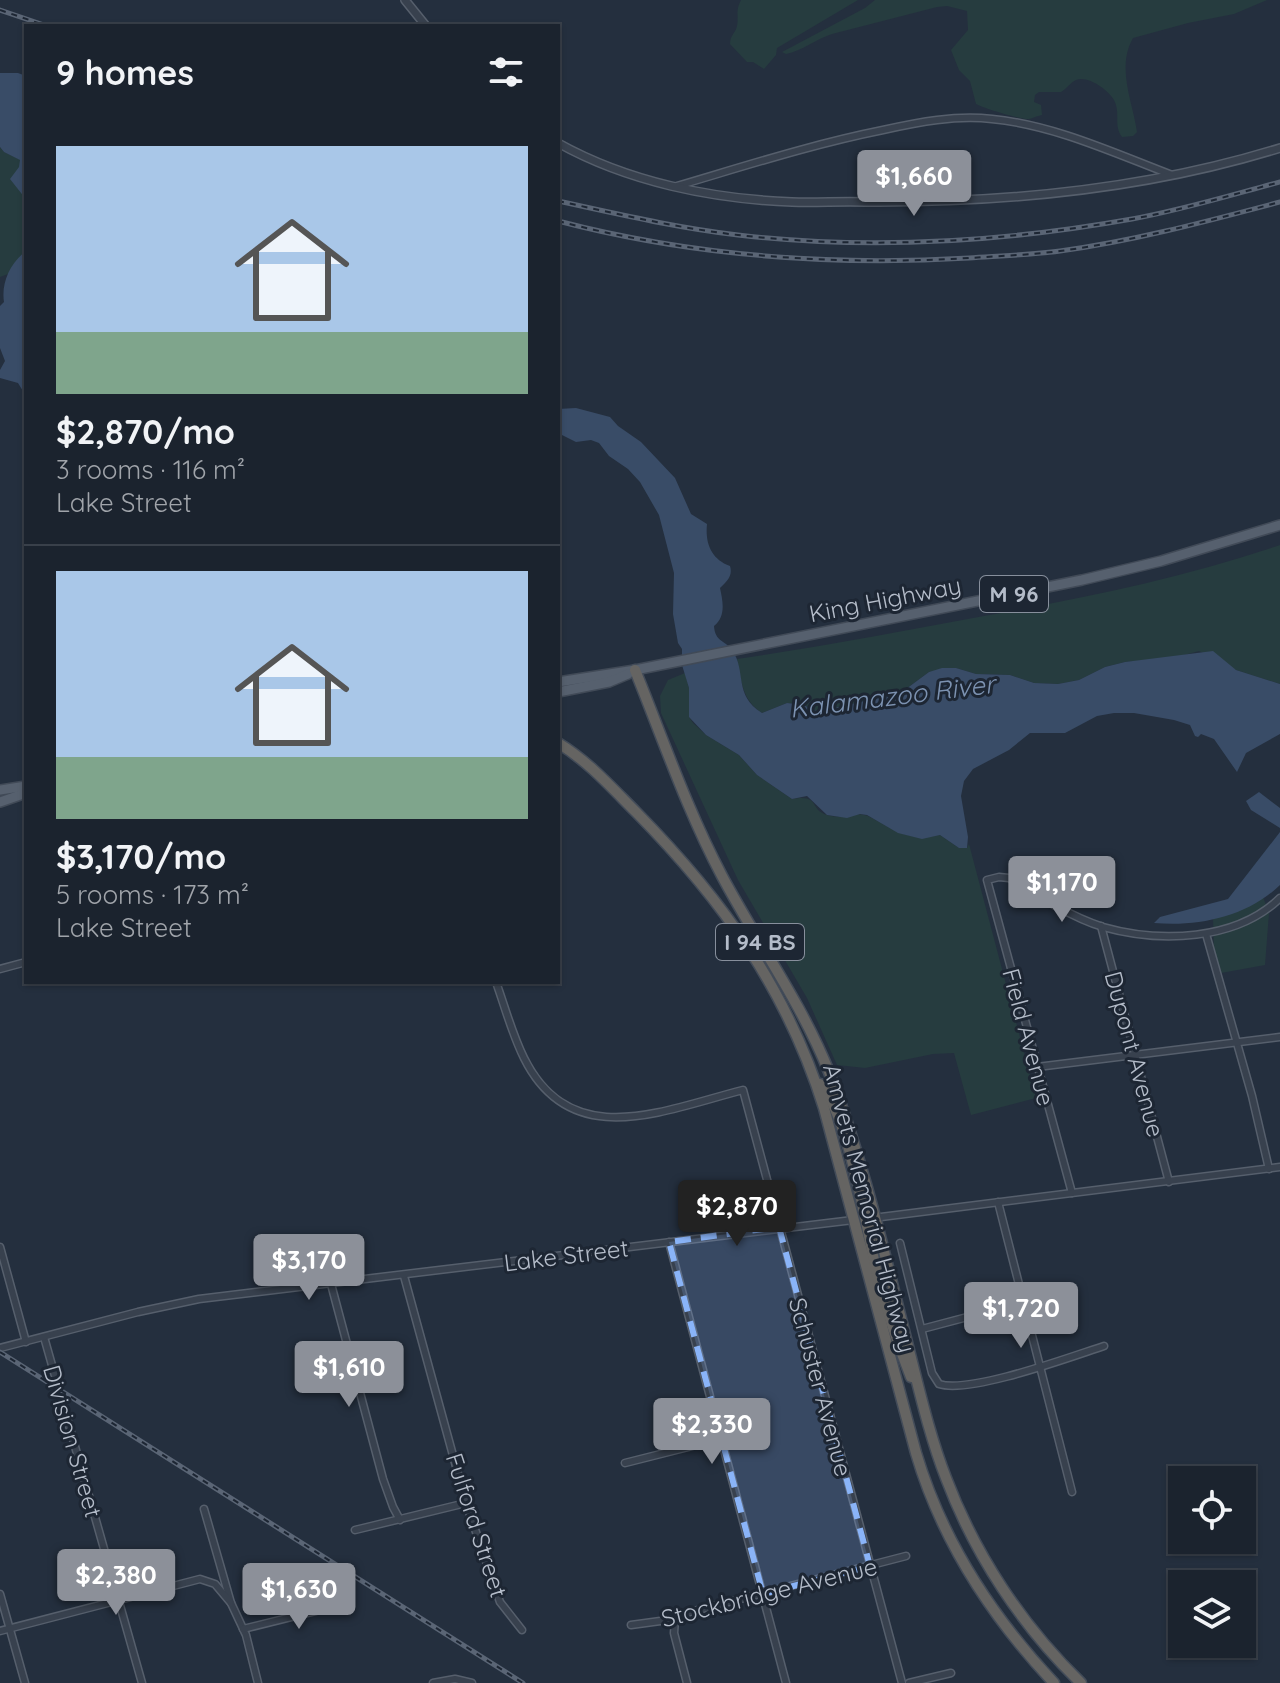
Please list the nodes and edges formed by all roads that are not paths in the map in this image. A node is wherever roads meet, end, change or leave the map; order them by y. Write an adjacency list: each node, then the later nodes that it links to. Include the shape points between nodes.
1 (405, 0): 2 (street)
2 (424, 24)
3 (560, 144): 6 (street)
4 (1280, 148): 5 (street)
5 (1172, 175): 6 (street, via 1042,196 943,202 795,203); 6 (street, via 1084,141 976,118 861,134)
6 (674, 187)
7 (1280, 525): 8 (main road, King Highway / M 96, via 1082,580)
8 (635, 670): 9 (main road, King Highway); 10 (main road, King Highway, via 609,682); 33 (highway, Amvets Memorial Highway / I 94 BS, via 715,861 818,1047 852,1138)
9 (560, 682)
10 (560, 692)
11 (560, 737): 13 (highway, I 94 BS)
12 (560, 744): 13 (highway, Amvets Memorial Highway / I 94 BS)
13 (588, 765): 33 (highway, Amvets Memorial Highway / I 94 BS, via 669,846 725,913 782,1004)
14 (24, 786): 15 (main road)
15 (0, 790)
16 (24, 794): 17 (main road)
17 (0, 802)
18 (1280, 898): 20 (street, via 1245,922)
19 (1101, 926): 20 (street, via 1145,934); 26 (street, Dupont Avenue); 27 (street, Field Avenue, via 1009,878 987,880)
20 (1206, 934): 25 (street)
21 (24, 963): 22 (street)
22 (0, 969)
23 (497, 984): 34 (street, Schuster Avenue, via 535,1077 576,1111 630,1118 743,1090)
24 (1280, 1037): 25 (street)
25 (1235, 1042): 26 (street); 29 (street)
26 (1136, 1055): 27 (street); 30 (street, Dupont Avenue)
27 (1037, 1067): 31 (street, Field Avenue)
28 (1280, 1167): 29 (street, Lake Street)
29 (1269, 1169): 30 (street, Lake Street)
30 (1169, 1182): 31 (street, Lake Street)
31 (1072, 1193): 32 (street, Lake Street)
32 (998, 1202): 33 (street, Lake Street); 40 (street)
33 (865, 1219): 34 (street, Lake Street); 77 (highway, Amvets Memorial Highway / I 94 BS, via 916,1453 934,1508 1003,1624); 78 (highway, via 899,1348 919,1388 946,1479 985,1560 1021,1617)
34 (779, 1227): 35 (street, Lake Street); 55 (street, Schuster Avenue)
35 (669, 1242): 38 (street, Lake Street); 47 (street)
36 (900, 1243): 41 (street)
37 (0, 1247): 43 (street)
38 (404, 1276): 39 (street, Lake Street); 50 (street, Fulford Street)
39 (331, 1284): 42 (street, Lake Street, via 170,1304); 52 (street, via 383,1479)
40 (1024, 1302): 41 (street); 46 (street)
41 (922, 1329): 46 (street, via 932,1373 944,1385)
42 (44, 1337): 43 (street, Lake Street); 58 (street, Division Street)
43 (26, 1342): 45 (street, Lake Street)
44 (1104, 1346): 46 (street)
45 (0, 1348)
46 (1041, 1366): 49 (street)
47 (720, 1439): 48 (street); 57 (street)
48 (625, 1463)
49 (1072, 1492)
50 (466, 1503): 52 (street); 65 (street, Fulford Street, via 500,1602)
51 (204, 1509): 59 (street)
52 (400, 1520): 53 (street)
53 (355, 1530)
54 (906, 1556): 55 (street, Stockbridge Avenue)
55 (870, 1566): 57 (street, Stockbridge Avenue); 75 (street, Schuster Avenue)
56 (0, 1594): 63 (street)
57 (763, 1594): 61 (street, Stockbridge Avenue); 74 (street)
58 (119, 1600): 59 (street, via 200,1579 215,1584); 63 (street); 69 (street, Division Street)
59 (231, 1603): 64 (street)
60 (348, 1603): 64 (street)
61 (675, 1619): 62 (street, Stockbridge Avenue); 73 (street)
62 (631, 1625)
63 (9, 1628): 66 (street); 68 (street)
64 (243, 1629): 70 (street)
65 (522, 1630)
66 (0, 1631)
67 (951, 1673): 76 (street)
68 (25, 1683)
69 (142, 1683)
70 (258, 1683)
71 (433, 1683): 72 (street)
72 (471, 1683)
73 (687, 1683)
74 (786, 1683)
75 (902, 1683)
76 (909, 1683)
77 (1054, 1683)
78 (1081, 1683)

